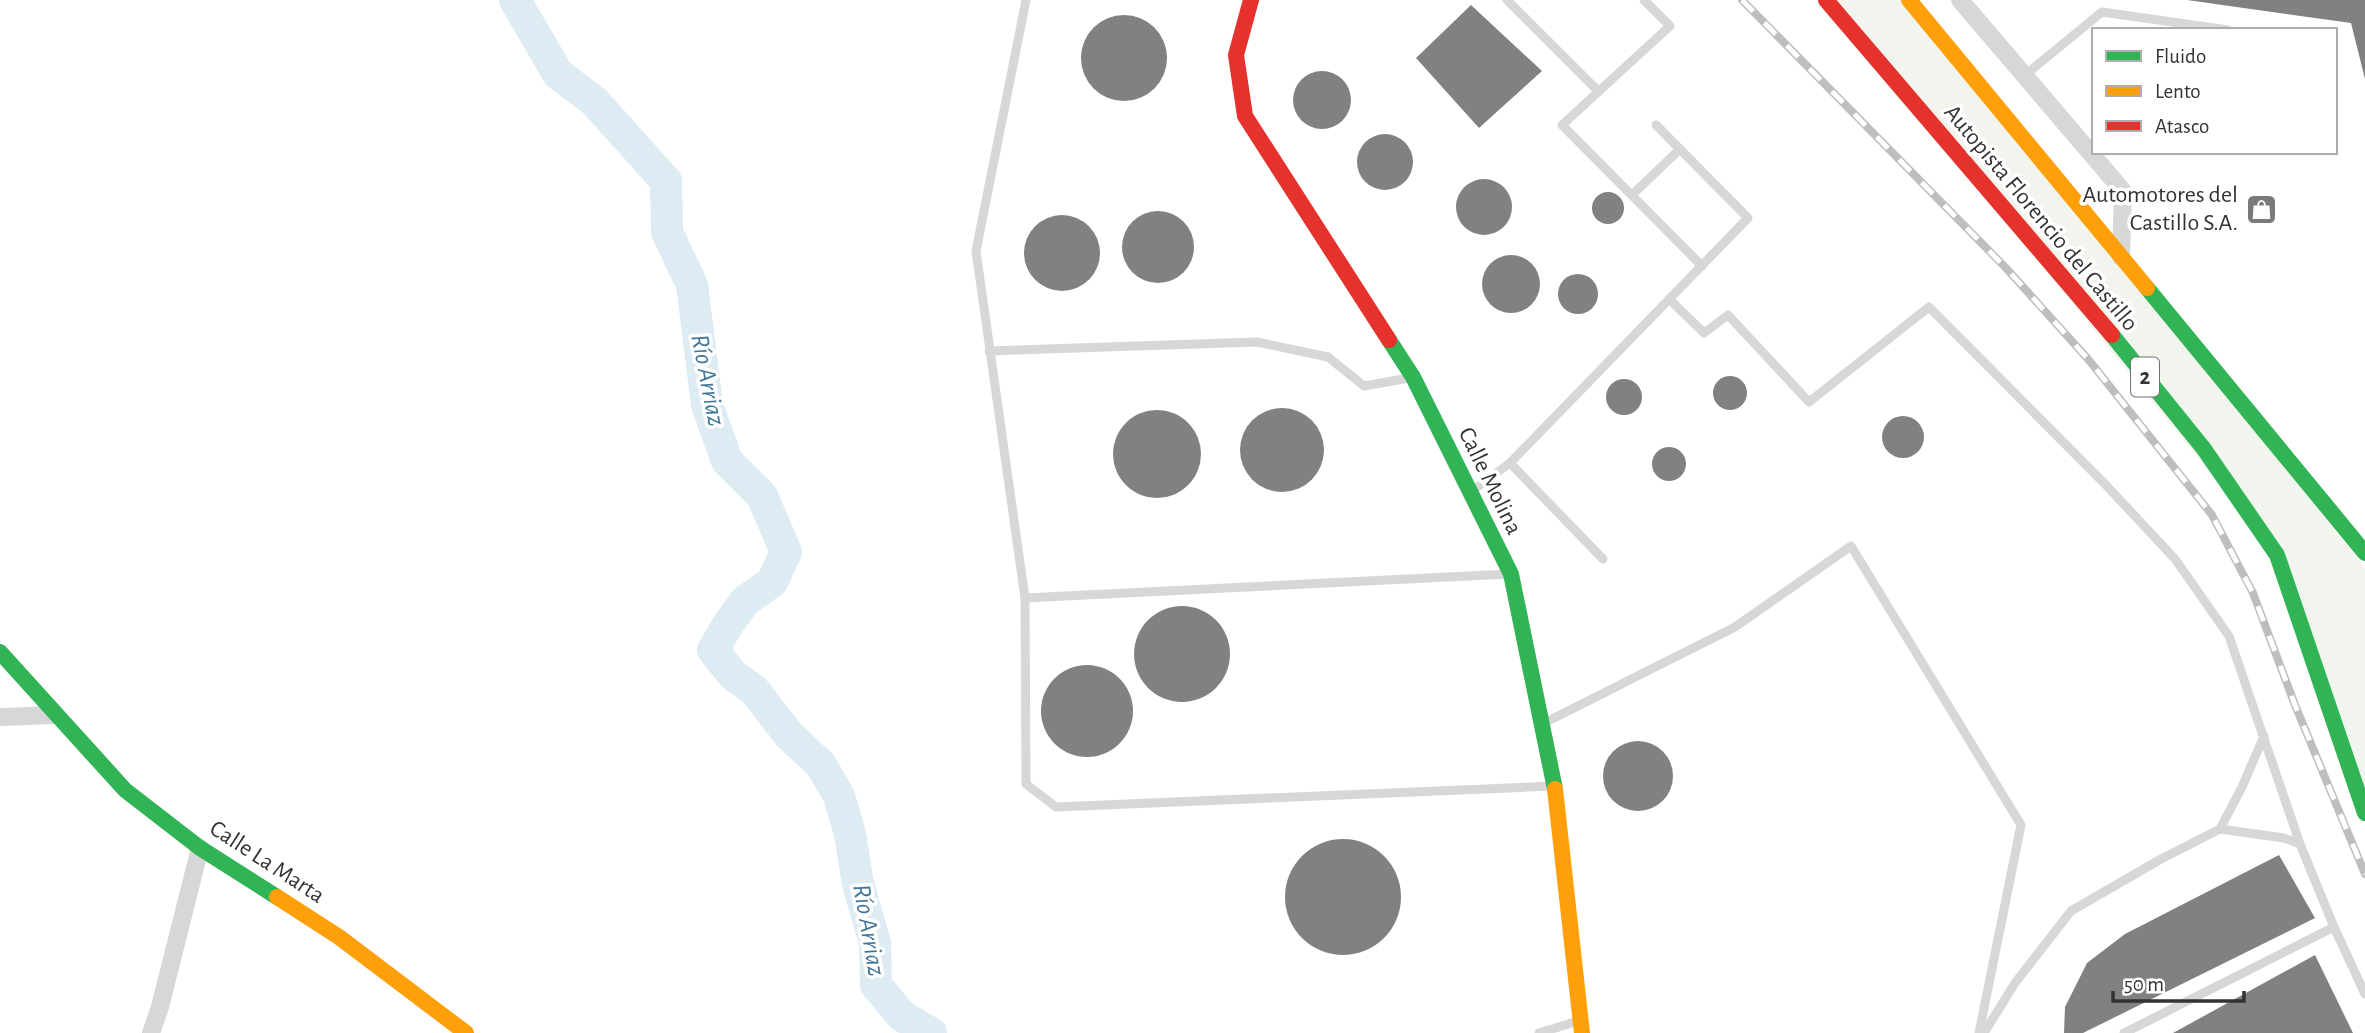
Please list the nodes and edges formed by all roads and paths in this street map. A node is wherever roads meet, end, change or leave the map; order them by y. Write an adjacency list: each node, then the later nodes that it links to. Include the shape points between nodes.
1 (1026, 0): 17 (lane, via 976,251)
2 (1251, 0): 18 (main road, Calle Molina, via 1236,55 1245,116)
3 (1644, 0): 10 (lane, via 1670,26)
4 (1826, 0): 31 (main road, Autopista Florencio del Castillo / 2, via 2085,302 2204,449 2277,555)
5 (1909, 0): 14 (main road, Autopista Florencio del Castillo / 2)
6 (1960, 0): 9 (street)
7 (1511, 1): 10 (lane)
8 (2214, 28): 9 (lane, via 2102,12)
9 (2024, 76): 14 (street, via 2123,191)
10 (1598, 91): 13 (lane, via 1562,125)
11 (1656, 125): 12 (lane)
12 (1680, 149): 13 (lane); 15 (lane, via 1748,218)
13 (1632, 195): 15 (lane)
14 (2122, 257): 21 (main road, Autopista Florencio del Castillo / 2)
15 (1702, 266): 16 (lane)
16 (1669, 299): 19 (lane); 29 (lane, via 1704,333 1728,315 1810,402 1929,307 2175,559 2229,636)
17 (989, 351): 18 (lane, via 1257,342 1328,357 1364,386); 24 (lane)
18 (1413, 377): 20 (main road, Calle Molina)
19 (1510, 463): 20 (lane); 22 (lane)
20 (1471, 492): 23 (main road, Calle Molina)
21 (2365, 553)
22 (1603, 559)
23 (1511, 574): 24 (lane); 28 (main road, Calle Molina)
24 (1025, 598): 30 (lane, via 1026,784 1056,807)
25 (0, 652): 26 (main road, Calle La Marta)
26 (55, 715): 27 (street); 34 (main road, Calle La Marta, via 125,790)
27 (0, 717)
28 (1542, 724): 30 (main road, Calle Molina); 41 (lane, via 1735,627 1851,546 2021,825)
29 (2264, 737): 32 (lane); 33 (lane)
30 (1555, 786): 37 (main road, Calle Molina)
31 (2365, 813)
32 (2220, 829): 33 (lane); 41 (lane, via 2071,911)
33 (2300, 844): 35 (lane)
34 (200, 848): 38 (street); 39 (main road, Calle La Marta, via 339,937)
35 (2334, 927): 36 (lane); 42 (lane)
36 (2365, 993)
37 (1581, 1027): 40 (lane)
38 (150, 1033)
39 (466, 1033)
40 (1539, 1033)
41 (1981, 1033)
42 (2124, 1033)

